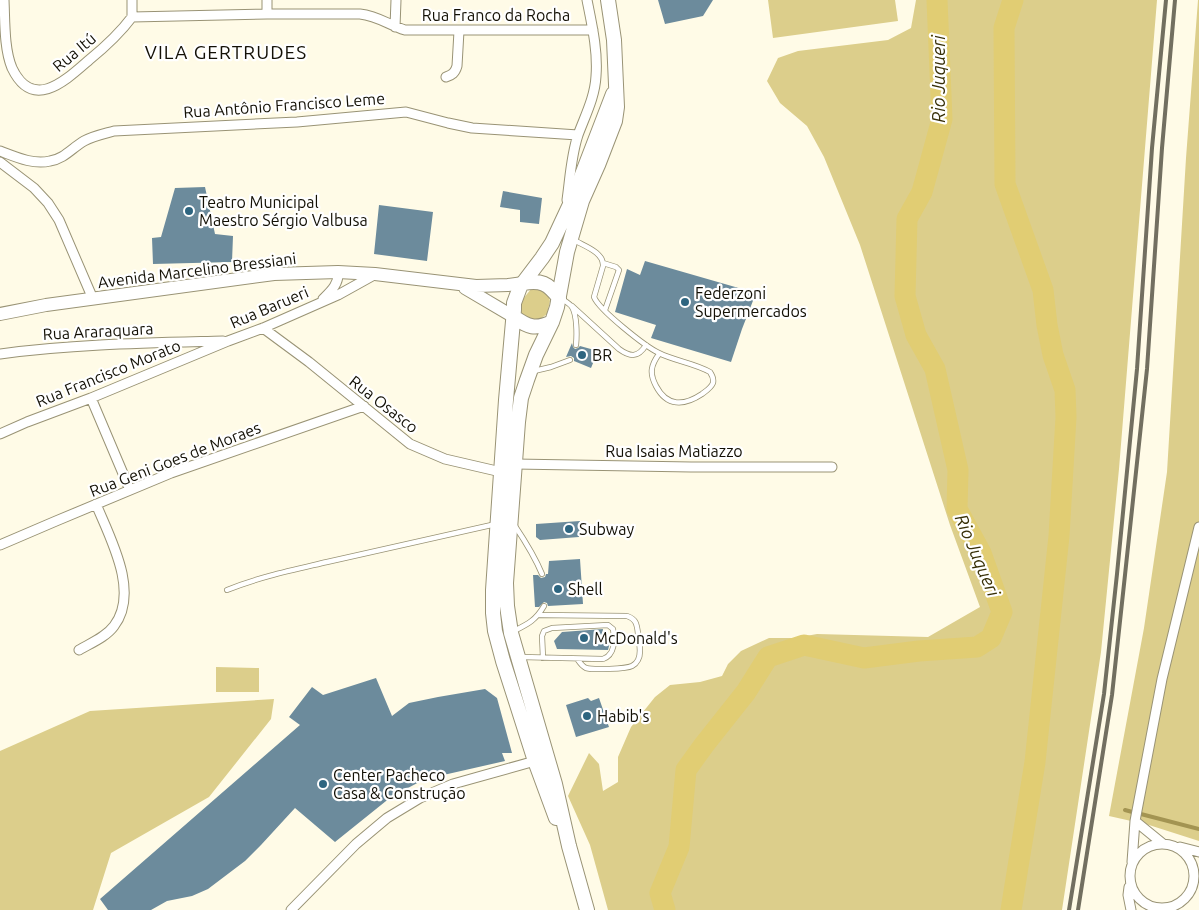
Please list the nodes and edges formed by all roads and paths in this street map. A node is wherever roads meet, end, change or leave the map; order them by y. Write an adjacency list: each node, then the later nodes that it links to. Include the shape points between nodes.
1 (4, 0): 12 (street, Rua Itú)
2 (132, 0): 8 (street)
3 (267, 0): 7 (street)
4 (396, 0): 9 (street)
5 (587, 0): 10 (street)
6 (608, 0): 14 (main road, via 614,40)
7 (267, 14): 8 (street, Rua Franco da Rocha); 9 (street, Rua Franco da Rocha, via 360,14)
8 (132, 17): 12 (street, Rua Itú, via 112,40 73,74 47,89 31,88 21,82)
9 (395, 27): 11 (street, Rua Franco da Rocha)
10 (593, 30): 11 (street, Rua Franco da Rocha); 15 (street, via 596,78)
11 (459, 31): 13 (street, via 457,66 452,75)
12 (3, 36)
13 (446, 77)
14 (615, 87): 18 (main road); 19 (main road, via 615,121)
15 (578, 136): 16 (street, Rua Antônio Francisco Leme, via 472,128 406,112 297,122 114,131 94,136 50,162 29,161); 18 (street)
16 (0, 151)
17 (0, 162): 26 (street, via 48,203 59,220)
18 (566, 213): 23 (main road, via 552,243)
19 (570, 239): 20 (lane, via 598,254); 25 (main road)
20 (603, 263): 29 (lane, via 594,297); 29 (lane, via 618,270)
21 (338, 272): 22 (street, Avenida Marcelino Bressiani); 26 (street, Avenida Marcelino Bressiani, via 274,274); 27 (street, Rua Barueri, via 338,280)
22 (375, 274): 24 (street, Avenida Marcelino Bressiani); 27 (street, Rua Barueri)
23 (523, 282): 24 (street, Avenida Marcelino Bressiani, via 494,286); 25 (main road, via 545,283); 31 (main road, via 514,303)
24 (458, 284): 31 (street)
25 (559, 298): 28 (lane); 32 (main road)
26 (93, 299): 30 (street, Avenida Marcelino Bressiani)
27 (322, 301): 33 (street, Rua Barueri)
28 (572, 306): 35 (lane); 36 (lane, via 626,354 633,356)
29 (605, 310): 36 (lane)
30 (0, 314)
31 (514, 317): 32 (main road, via 533,327); 46 (main road)
32 (552, 322): 40 (main road)
33 (263, 328): 34 (street, Rua Barueri); 42 (street, Rua Osasco)
34 (228, 341): 37 (street, Rua Araraquara, via 38,349); 41 (street, Rua Francisco Morato)
35 (576, 345)
36 (646, 345): 38 (lane)
37 (0, 354)
38 (659, 354): 38 (lane, via 653,363 652,380 669,401 690,402 711,387 713,379 710,372)
39 (570, 360): 40 (lane)
40 (530, 372): 44 (main road, via 521,398)
41 (91, 398): 43 (street, Rua Francisco Morato); 47 (street)
42 (364, 406): 46 (street, Rua Osasco, via 410,444 444,460); 47 (street, Rua Geni Goes de Moraes)
43 (0, 434)
44 (515, 464): 45 (street, Rua Isaias Matiazzo); 49 (main road)
45 (832, 467)
46 (501, 472): 49 (main road)
47 (130, 490): 48 (street, Rua Geni Goes de Moraes)
48 (96, 504): 51 (street, Rua Geni Goes de Moraes); 57 (street, via 121,564 123,605 114,627)
49 (504, 521): 52 (lane, via 528,546); 53 (lane, via 288,571); 56 (main road); 61 (main road, via 493,590 495,631)
50 (1199, 527): 62 (street, via 1162,679)
51 (0, 545)
52 (542, 574)
53 (227, 590)
54 (544, 606): 55 (lane)
55 (539, 615): 56 (lane); 60 (lane, via 627,616 637,623 640,653 634,665 585,668)
56 (511, 633): 58 (main road)
57 (79, 650)
58 (517, 657): 59 (lane); 65 (main road, via 555,784)
59 (544, 658): 60 (lane); 60 (lane, via 542,636 547,629 612,627 614,639 610,656 603,660)
60 (578, 660)
61 (535, 761): 65 (main road); 72 (street, via 454,784 420,798 387,818)
62 (1135, 821): 63 (street); 67 (street)
63 (1162, 844): 64 (street); 67 (street, via 1145,848)
64 (1173, 845): 66 (street); 70 (street, via 1182,850 1193,867 1192,888)
65 (568, 846): 73 (main road)
66 (1199, 852)
67 (1132, 862): 68 (street)
68 (1129, 881): 71 (street, via 1142,903 1154,908); 74 (street)
69 (1199, 888): 70 (street)
70 (1187, 897): 71 (street)
71 (1176, 907)
72 (290, 910)
73 (587, 910)
74 (1131, 910)

